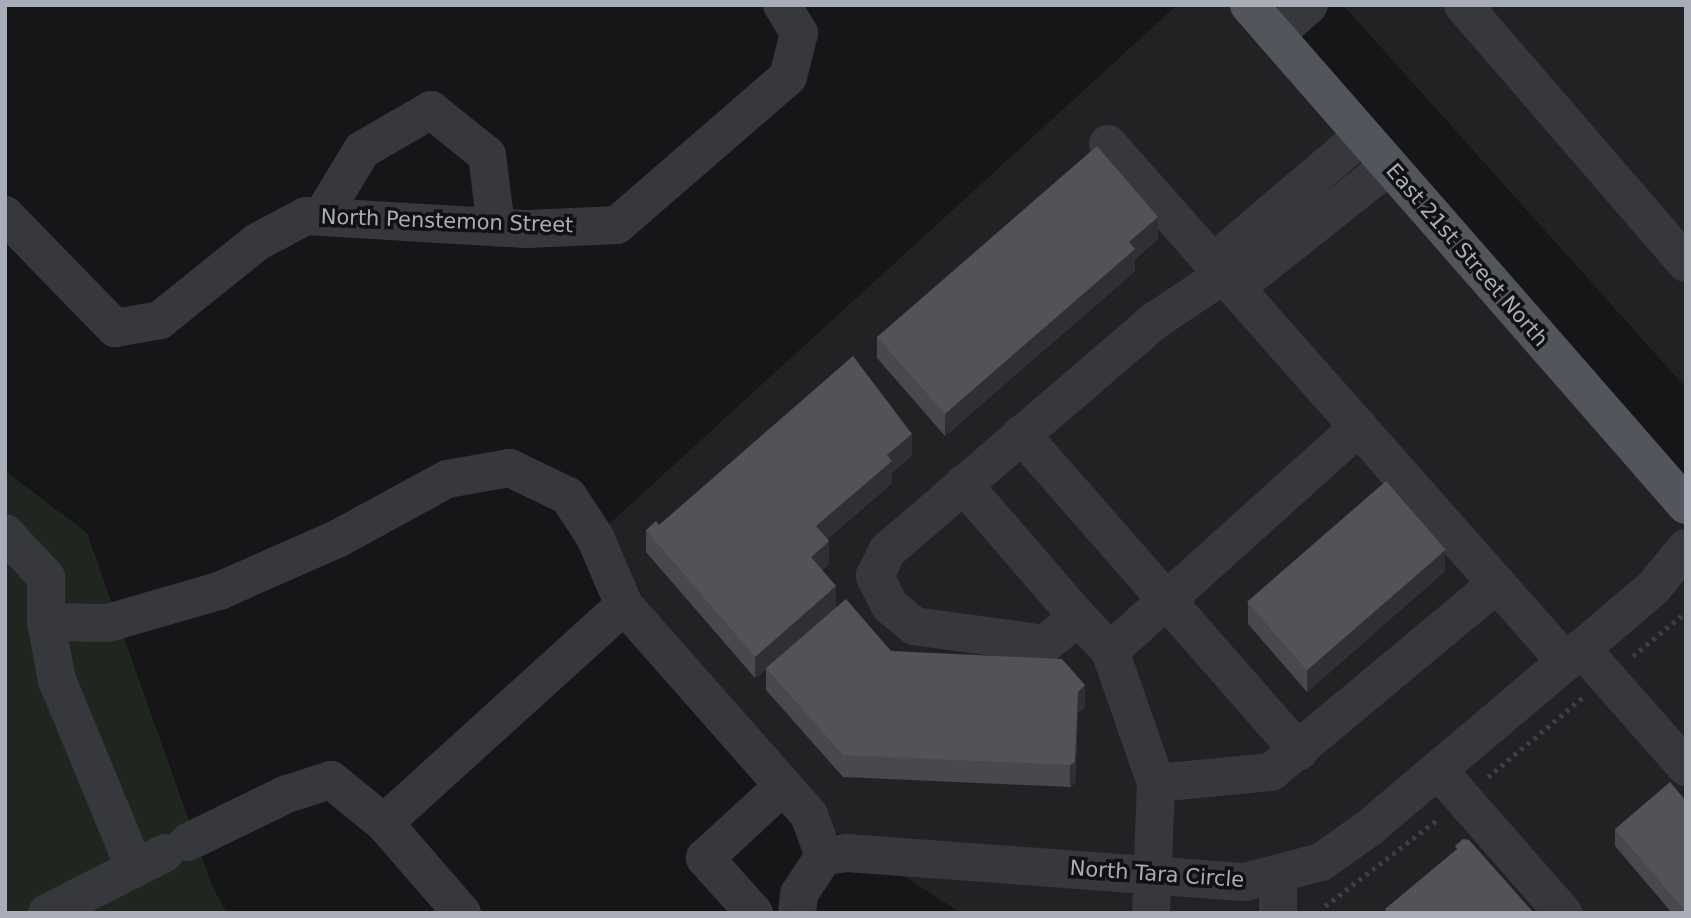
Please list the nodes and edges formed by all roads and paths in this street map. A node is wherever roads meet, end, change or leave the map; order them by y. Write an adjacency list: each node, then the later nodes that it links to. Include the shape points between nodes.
1 (1249, 5): 5 (main road, East 21st Street North)
2 (1308, 5): 5 (street)
3 (1463, 5): 12 (street)
4 (788, 15): 11 (street, North Penstemon Street, via 799,33 788,76 617,225)
5 (1275, 35): 6 (main road, East 21st Street North)
6 (1362, 136): 8 (main road, East 21st Street North); 13 (street, via 1230,248)
7 (1108, 144): 13 (street)
8 (1389, 166): 13 (street, via 1253,274); 17 (main road, East 21st Street North)
9 (5, 215): 10 (street, North Penstemon Street, via 115,328 160,320 257,242 306,216)
10 (322, 216): 11 (street, North Penstemon Street); 11 (street, via 362,150 431,110 487,155)
11 (496, 227)
12 (1686, 263)
13 (1227, 273): 14 (street); 15 (street, via 1156,320)
14 (1359, 427): 20 (street); 21 (street)
15 (1021, 434): 16 (street); 21 (street)
16 (963, 484): 24 (street); 24 (street, via 887,551 874,576 890,606 914,626 1045,644)
17 (1686, 505)
18 (5, 533): 25 (street, via 46,577)
19 (1686, 548): 27 (street, North Tara Circle, via 1653,588)
20 (1497, 584): 27 (street); 29 (street)
21 (1169, 598): 26 (street); 29 (street)
22 (624, 606): 25 (street, via 594,537 568,496 510,468 447,478 337,539 219,591 108,623); 33 (street); 35 (street)
23 (1686, 612): 28 (path)
24 (1078, 617): 26 (street)
25 (46, 622): 36 (street, via 57,680)
26 (1110, 651): 32 (street)
27 (1574, 655): 28 (street); 31 (street, North Tara Circle)
28 (1607, 678): 30 (street); 34 (path)
29 (1299, 751): 32 (street, via 1271,772)
30 (1686, 767)
31 (1438, 770): 34 (street); 39 (street, North Tara Circle)
32 (1156, 783): 38 (street)
33 (783, 786): 37 (street, via 809,815); 43 (street, via 705,858)
34 (1463, 798): 40 (path, via 1391,860); 46 (street)
35 (384, 822): 36 (street, via 331,780 287,794); 42 (street)
36 (163, 855): 41 (street)
37 (824, 856): 38 (street, North Tara Circle, via 847,853); 44 (street, via 799,894)
38 (1155, 873): 39 (street, North Tara Circle); 45 (street)
39 (1278, 895)
40 (1325, 906)
41 (47, 913)
42 (462, 913)
43 (754, 913)
44 (797, 913)
45 (1151, 913)
46 (1563, 913)

